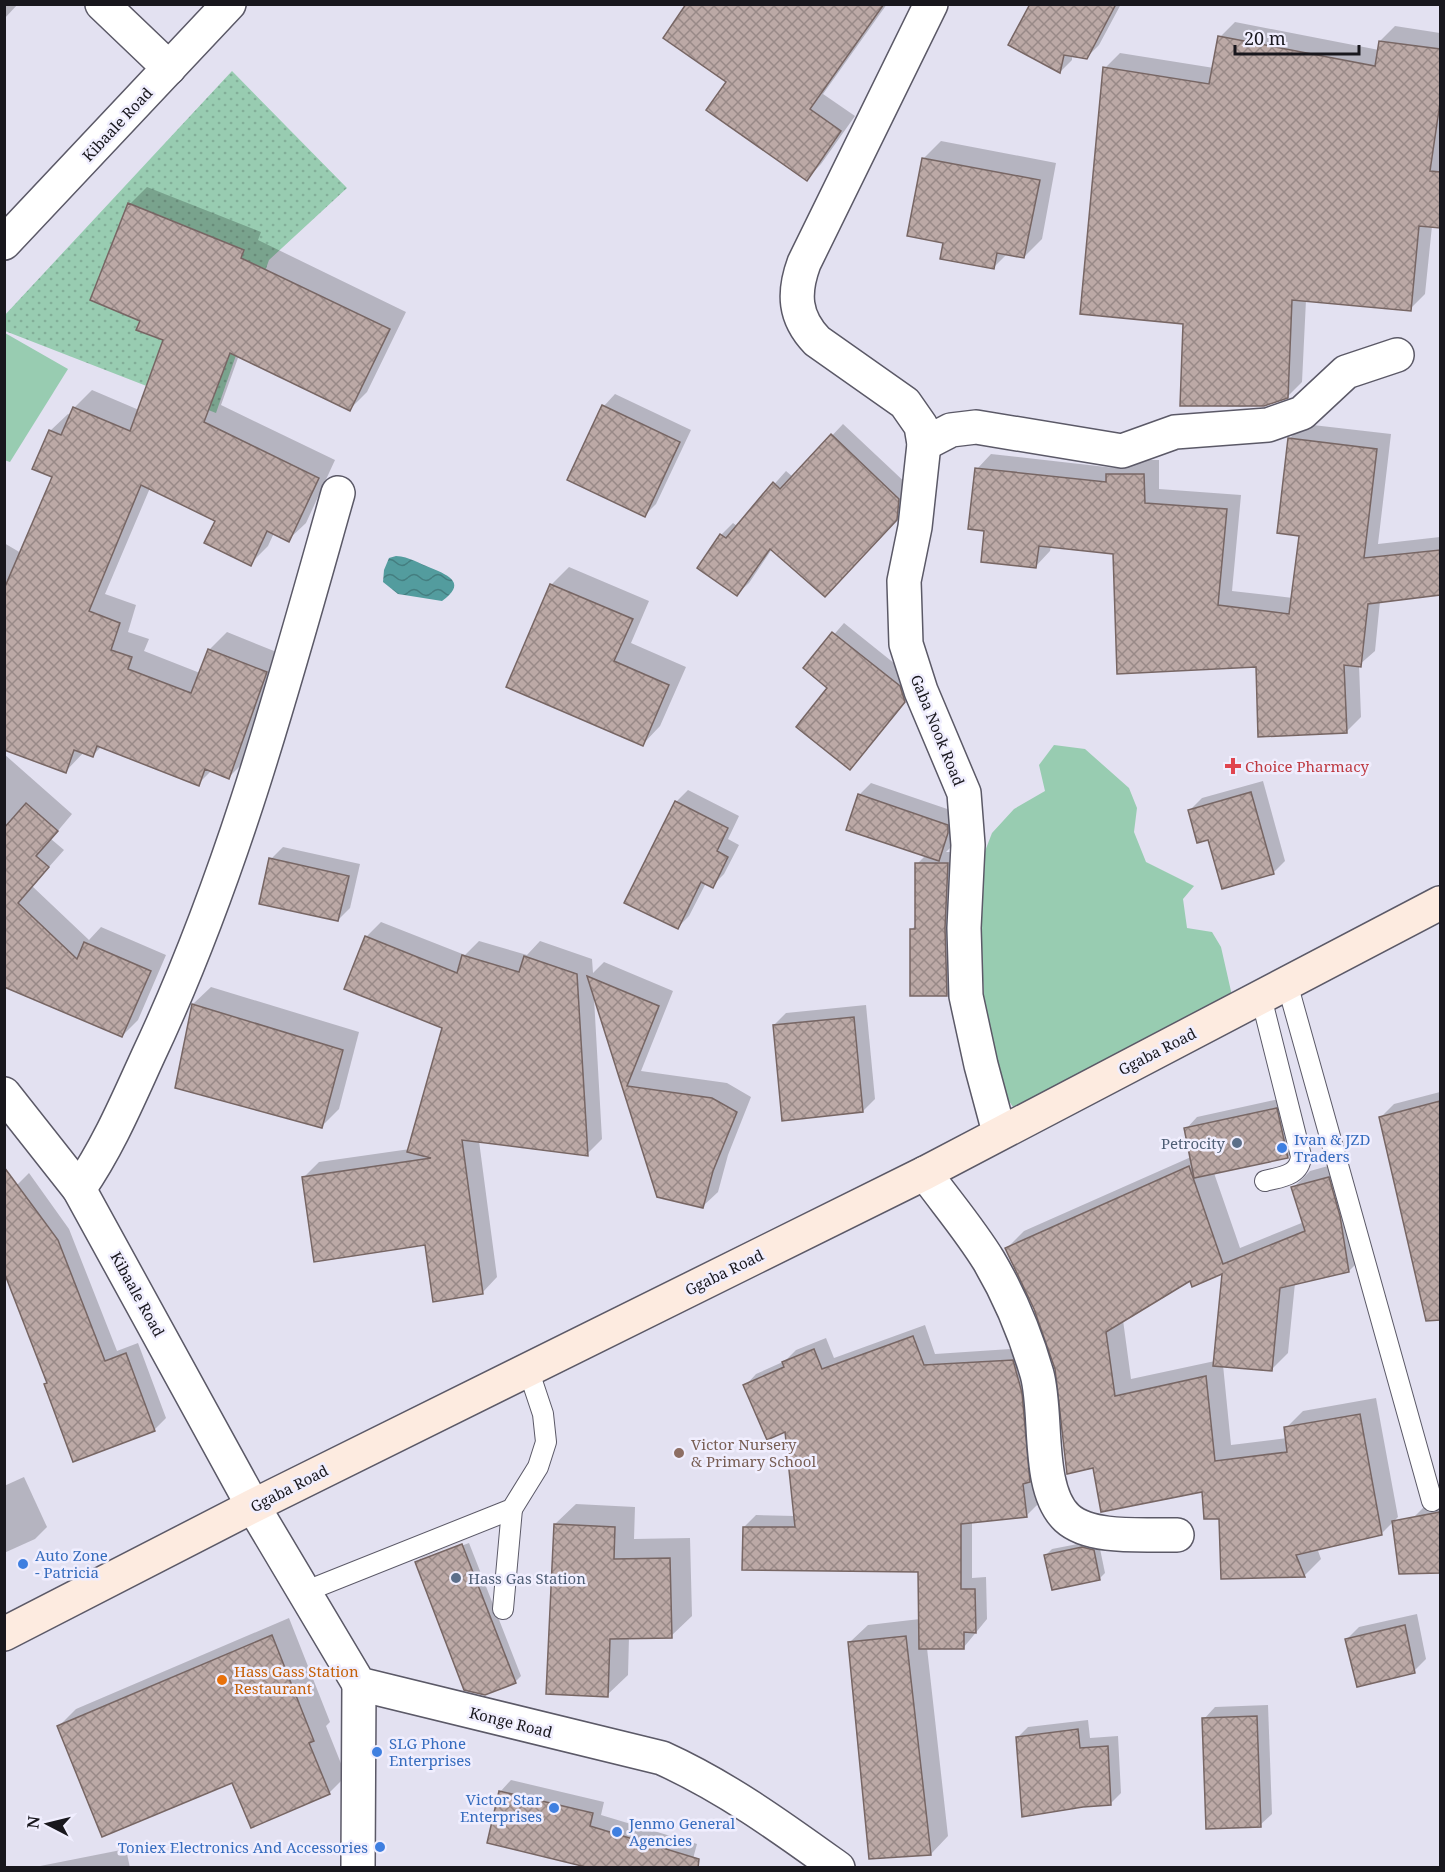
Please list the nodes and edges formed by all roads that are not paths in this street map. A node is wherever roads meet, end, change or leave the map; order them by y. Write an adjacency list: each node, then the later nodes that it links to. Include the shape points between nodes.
1 (102, 4): 4 (street)
2 (230, 4): 4 (street, Kibaale Road)
3 (931, 4): 7 (street, Gaba Nook Road, via 804,262 795,294 806,330 905,403 921,426)
4 (169, 68): 5 (street, Kibaale Road)
5 (4, 243)
6 (1397, 355): 7 (street, via 1346,372 1302,413 1268,425 1175,432 1122,451 976,427 951,430)
7 (924, 444): 12 (street, Gaba Nook Road, via 915,527 904,581 906,644 963,793 968,845 966,996)
8 (338, 493): 15 (street, via 261,765 185,974 100,1158)
9 (1440, 903): 10 (main road, Ggaba Road)
10 (1274, 990): 12 (main road, Ggaba Road); 14 (lane, via 1301,1163 1293,1173); 17 (lane)
11 (4, 1094): 15 (street, Kibaale Road)
12 (999, 1132): 13 (main road, Ggaba Road)
13 (924, 1173): 16 (main road, Ggaba Road); 20 (street, via 989,1262 1014,1313 1037,1374 1053,1498 1067,1518 1092,1532)
14 (1265, 1180)
15 (79, 1189): 18 (street, Kibaale Road)
16 (528, 1369): 18 (main road, Ggaba Road); 19 (lane, via 543,1414 546,1442 538,1467)
17 (1432, 1501)
18 (253, 1506): 21 (street); 23 (main road, Ggaba Road)
19 (513, 1509): 21 (lane); 22 (lane)
20 (1177, 1535)
21 (304, 1592): 24 (street)
22 (503, 1609)
23 (9, 1625)
24 (359, 1684): 25 (street); 26 (street, Konge Road, via 662,1758 743,1800)
25 (358, 1868)
26 (838, 1868)

